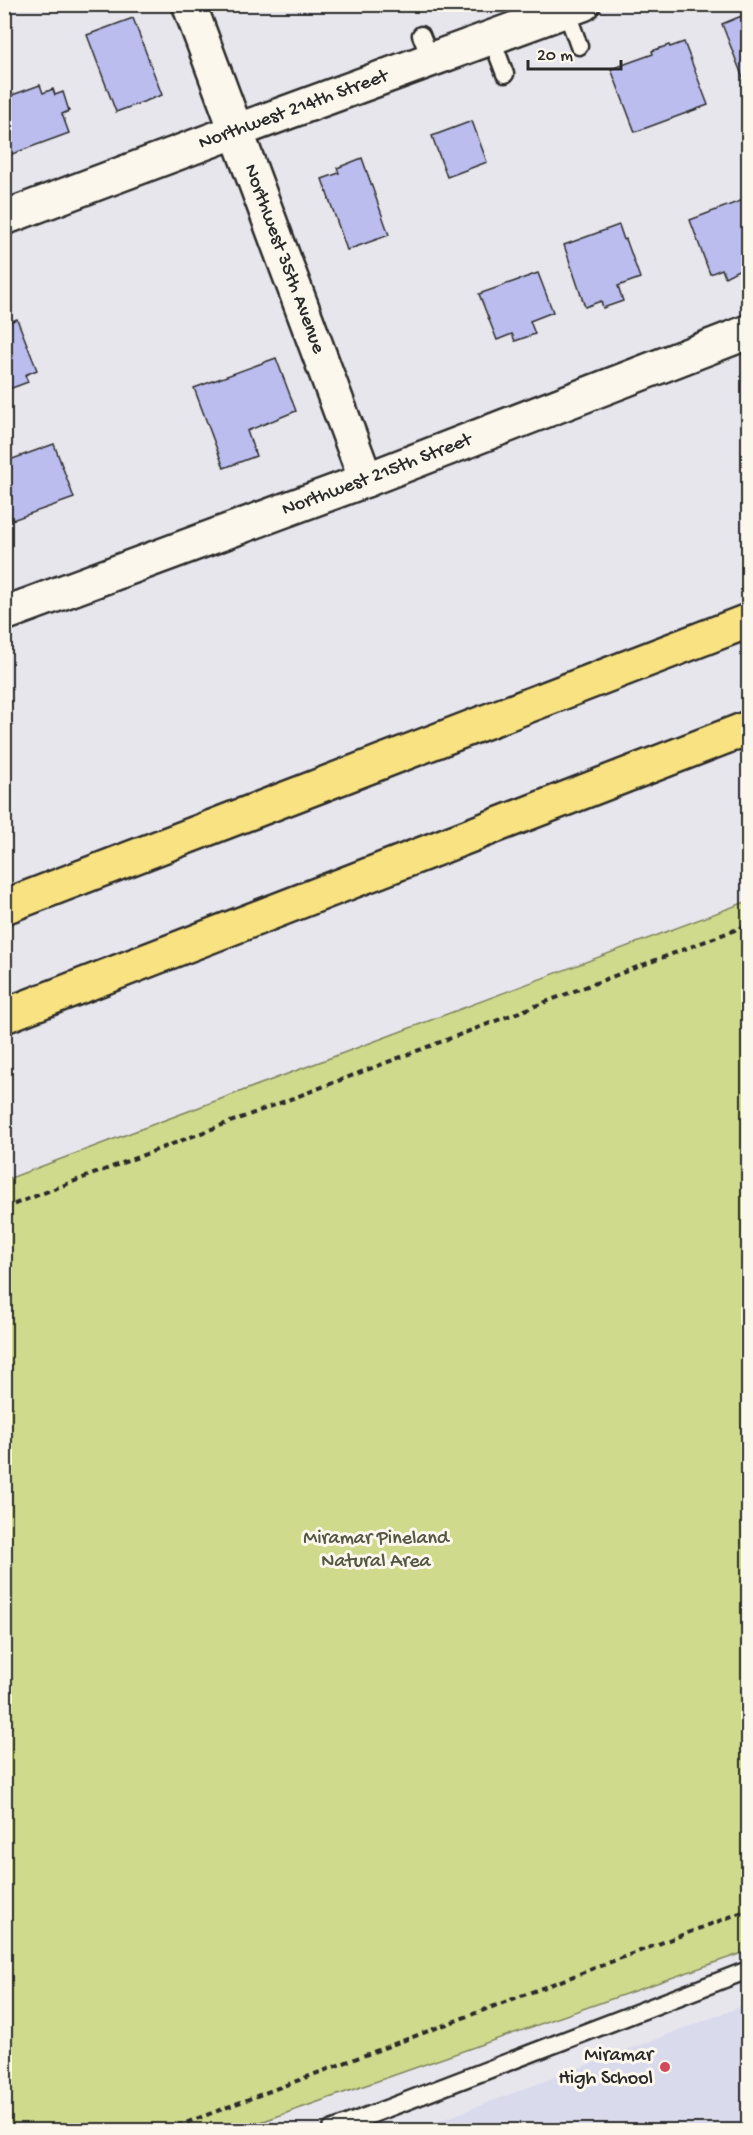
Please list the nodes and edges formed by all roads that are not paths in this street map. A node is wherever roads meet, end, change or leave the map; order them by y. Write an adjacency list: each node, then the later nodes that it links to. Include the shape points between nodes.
1 (189, 4): 6 (street, Northwest 35th Avenue)
2 (563, 9): 3 (street, Northwest 214th Street); 4 (lane)
3 (491, 37): 5 (lane); 6 (street, Northwest 214th Street, via 426,47)
4 (579, 45)
5 (505, 74)
6 (236, 131): 7 (street, Northwest 214th Street); 9 (street, Northwest 35th Avenue)
7 (4, 218)
8 (748, 332): 9 (street, Northwest 215th Street)
9 (366, 480): 10 (street, Northwest 215th Street)
10 (4, 614)
11 (748, 621): 13 (highway)
12 (748, 728): 14 (highway)
13 (4, 907)
14 (4, 1016)
15 (748, 1970): 16 (lane)
16 (331, 2130)

